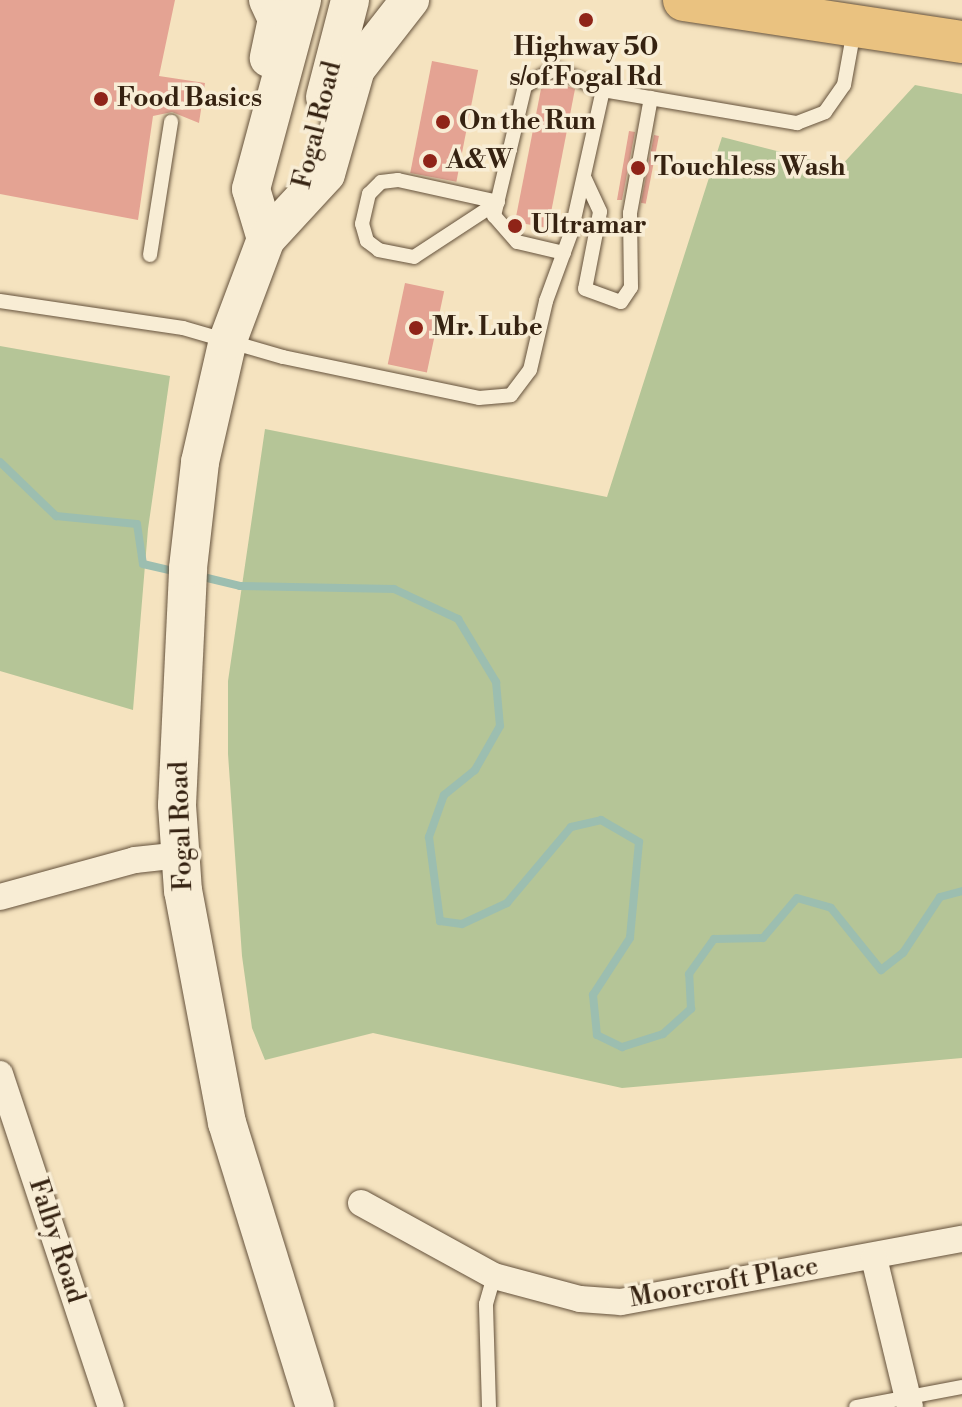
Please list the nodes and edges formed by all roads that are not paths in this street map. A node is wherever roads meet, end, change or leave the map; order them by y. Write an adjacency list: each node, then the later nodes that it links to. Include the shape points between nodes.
1 (268, 0): 12 (street, via 277,19 247,174)
2 (302, 0): 12 (street, Fogal Road)
3 (350, 0): 14 (street, Fogal Road)
4 (410, 0): 14 (street, via 356,69 326,174)
5 (684, 0): 6 (main road)
6 (855, 26): 7 (main road); 9 (lane, via 844,85 825,112 797,123)
7 (962, 42)
8 (603, 90): 9 (lane); 11 (lane); 13 (lane, via 555,69 525,86)
9 (651, 98): 11 (lane, via 630,213 631,287 621,302 585,289 600,212)
10 (171, 122): 17 (lane)
11 (584, 176): 16 (lane)
12 (251, 189): 15 (street, Fogal Road)
13 (498, 202): 13 (lane, via 414,257 379,250 367,241 362,224 369,194 381,182); 16 (lane, via 494,216 517,242)
14 (298, 205): 15 (street, Fogal Road)
15 (266, 239): 19 (street, Fogal Road)
16 (564, 253): 19 (lane, via 530,370 511,395 479,398)
17 (150, 255)
18 (0, 301): 19 (lane)
19 (228, 340): 20 (street, Fogal Road, via 200,462 183,642)
20 (180, 855): 21 (street, via 135,860); 30 (street, Fogal Road, via 227,1123)
21 (0, 897)
22 (0, 1074): 29 (street, Falby Road)
23 (361, 1203): 26 (street, Moorcroft Place)
24 (962, 1239): 25 (street, Moorcroft Place)
25 (874, 1258): 26 (street, Moorcroft Place, via 621,1302 580,1299); 28 (street)
26 (494, 1276): 31 (lane, via 486,1304)
27 (962, 1387): 28 (lane)
28 (909, 1402): 32 (lane)
29 (111, 1407)
30 (315, 1407)
31 (489, 1407)
32 (856, 1407)

